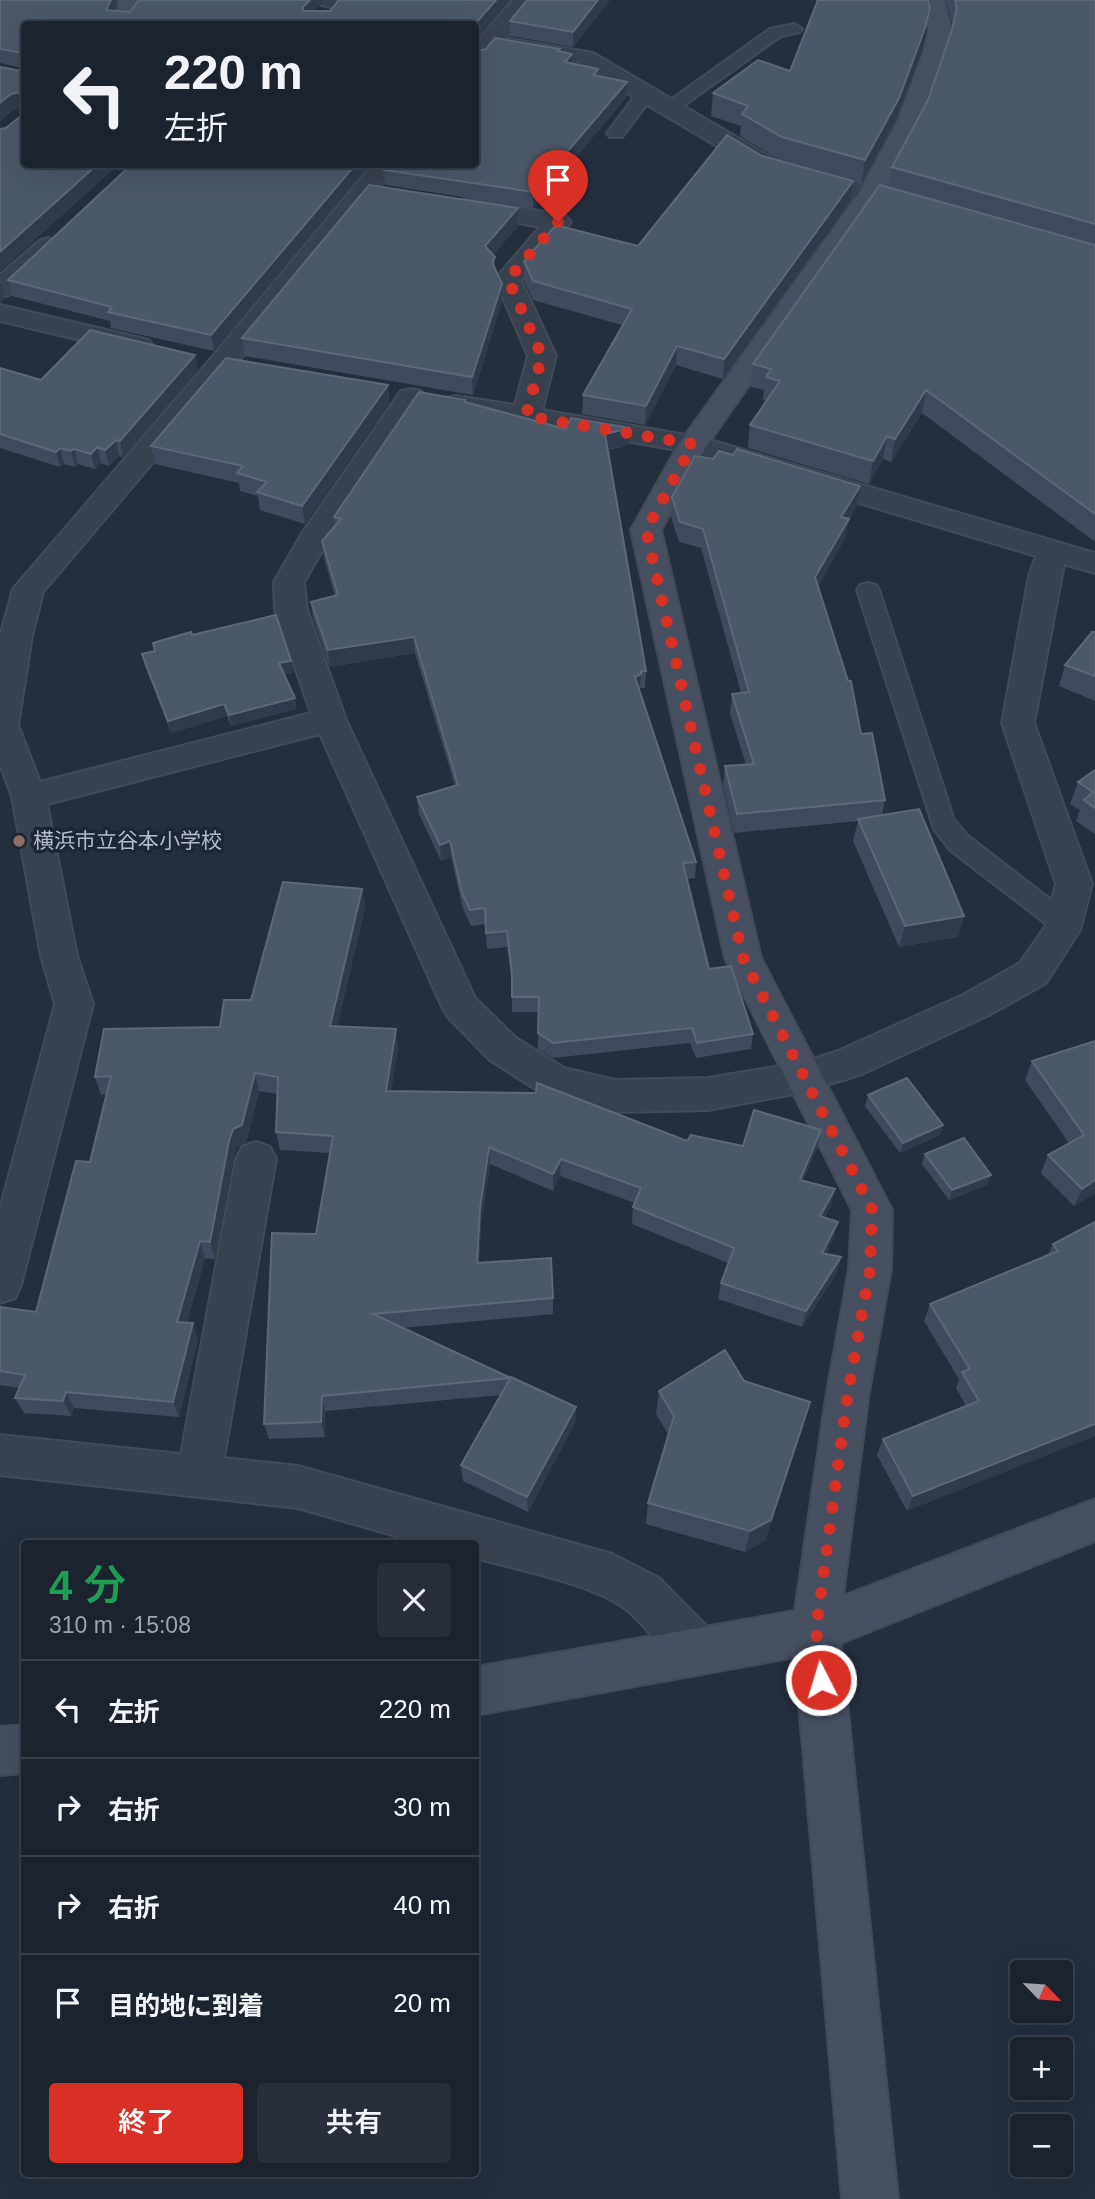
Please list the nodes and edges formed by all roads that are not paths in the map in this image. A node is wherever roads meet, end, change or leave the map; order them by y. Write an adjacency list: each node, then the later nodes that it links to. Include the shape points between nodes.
1 (130, 0): 4 (street)
2 (525, 0): 6 (street)
3 (933, 0): 11 (street, via 940,30 936,51 910,121)
4 (124, 21)
5 (794, 29): 8 (lane, via 776,32)
6 (483, 50): 7 (street, via 584,58)
7 (646, 93): 8 (street); 9 (lane)
8 (670, 107): 11 (street, via 770,167)
9 (616, 133)
10 (379, 184): 17 (street)
11 (871, 194): 13 (street); 19 (street)
12 (441, 204): 18 (street, via 558,222 508,279 542,356)
13 (937, 213)
14 (69, 227): 15 (street)
15 (0, 289)
16 (0, 313): 17 (street)
17 (209, 360): 24 (street, via 28,589 2,725)
18 (526, 416): 19 (street); 23 (street, via 397,394 289,583 291,610)
19 (693, 444): 20 (street); 26 (street, via 646,530 743,958)
20 (1053, 551): 21 (street); 25 (street, via 1044,576 1018,723 1074,884)
21 (1095, 563)
22 (867, 590): 25 (lane, via 943,824 960,843)
23 (330, 720): 24 (street); 26 (street, via 461,1007 503,1049 554,1081 615,1096 708,1094)
24 (29, 797): 28 (street, via 59,956 74,1004)
25 (1063, 923): 26 (street, via 1032,973 938,1023 849,1063)
26 (804, 1077): 32 (street, via 872,1209 870,1269 847,1398)
27 (256, 1159): 30 (street)
28 (0, 1285)
29 (0, 1455): 30 (street)
30 (199, 1476): 33 (street, via 298,1487 596,1570 643,1594)
31 (1095, 1520): 32 (street)
32 (816, 1630): 33 (street); 37 (street)
33 (699, 1652): 34 (street)
34 (479, 1691)
35 (21, 1749): 36 (street)
36 (0, 1751)
37 (870, 2199)

